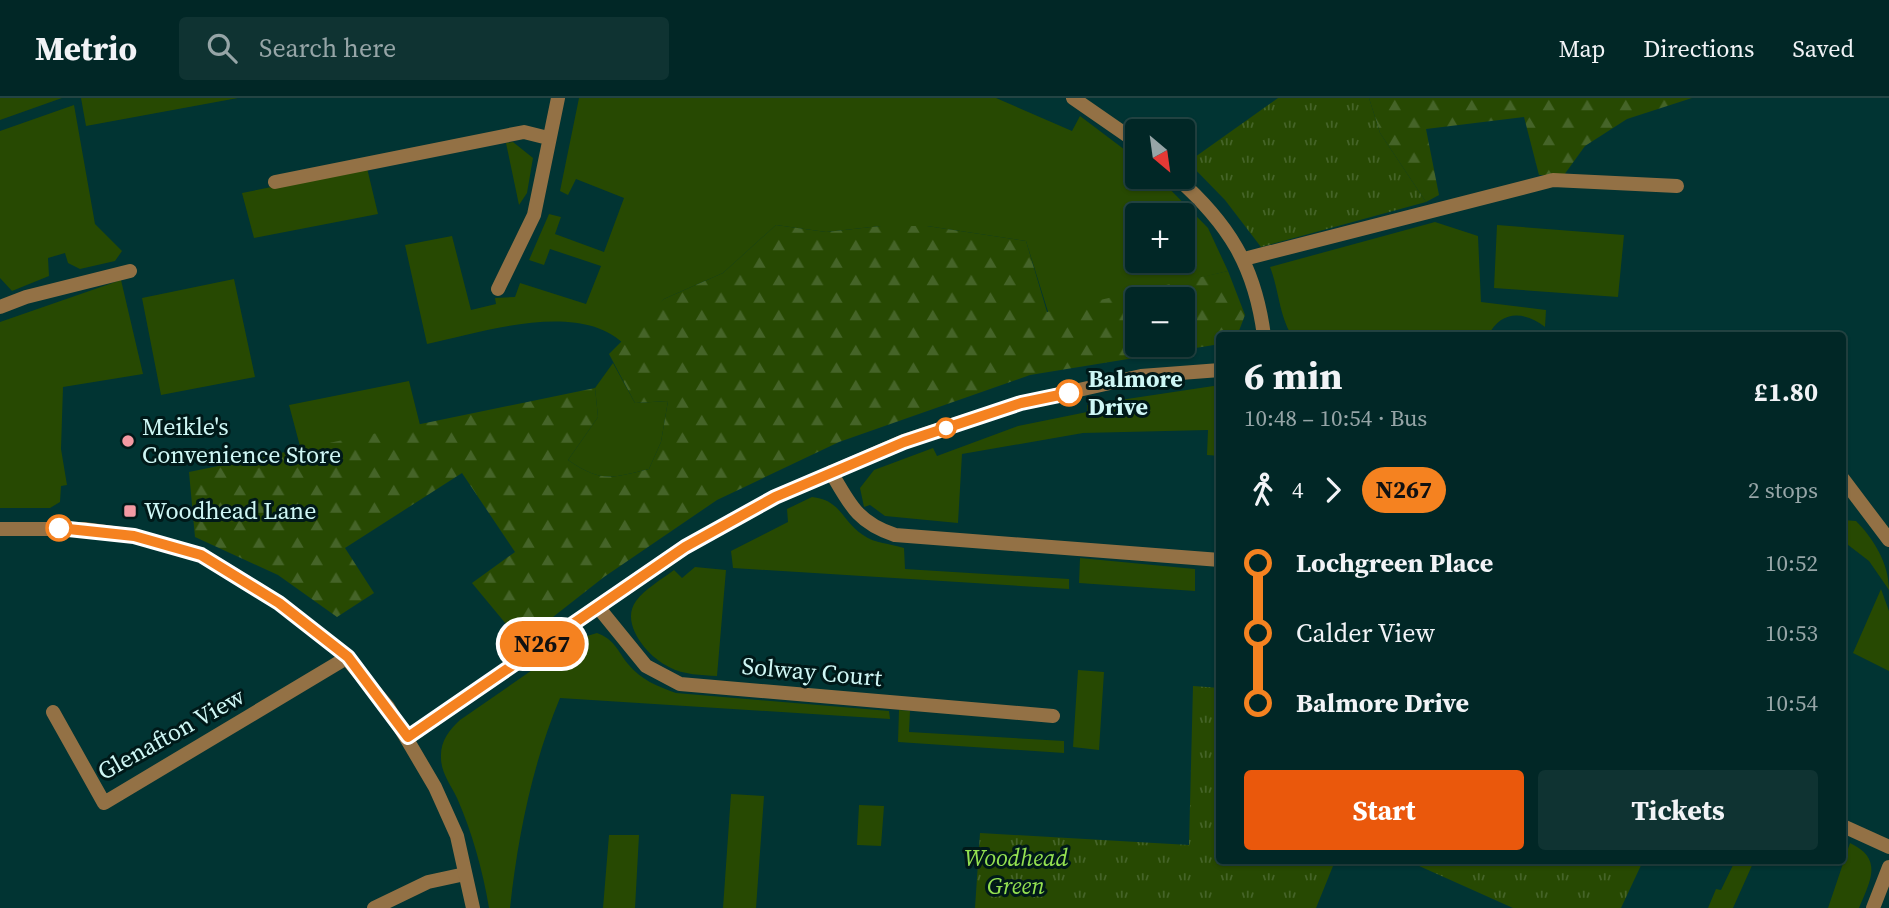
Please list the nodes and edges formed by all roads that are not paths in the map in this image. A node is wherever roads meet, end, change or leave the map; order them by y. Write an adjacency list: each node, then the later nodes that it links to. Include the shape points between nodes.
1 (558, 98): 4 (street)
2 (1073, 98): 3 (street)
3 (1125, 134)
4 (548, 138): 5 (street, via 524,132); 10 (street, via 534,215)
5 (275, 182)
6 (1676, 186): 8 (street, via 1553,180)
7 (1187, 189): 8 (street, via 1221,225)
8 (1244, 259): 12 (street, via 1259,297)
9 (130, 271): 11 (street)
10 (498, 289)
11 (0, 307)
12 (1263, 332)
13 (1216, 370): 14 (street, via 1142,376 1021,403)
14 (831, 472): 18 (street, via 871,527 895,535); 19 (street, via 685,547)
15 (1846, 486): 17 (street)
16 (0, 529): 20 (street, via 84,529 134,536 201,555 279,603)
17 (1889, 540)
18 (1216, 560)
19 (598, 607): 22 (street, Solway Court, via 646,666 680,684); 23 (street)
20 (348, 657): 21 (street, Glenafton View, via 104,803); 23 (street)
21 (52, 712)
22 (1053, 716)
23 (408, 737): 27 (street, via 457,836)
24 (1846, 827): 25 (street)
25 (1889, 847)
26 (1889, 867): 30 (street)
27 (465, 874): 28 (street, via 428,882); 29 (street)
28 (374, 908)
29 (473, 908)
30 (1873, 908)

